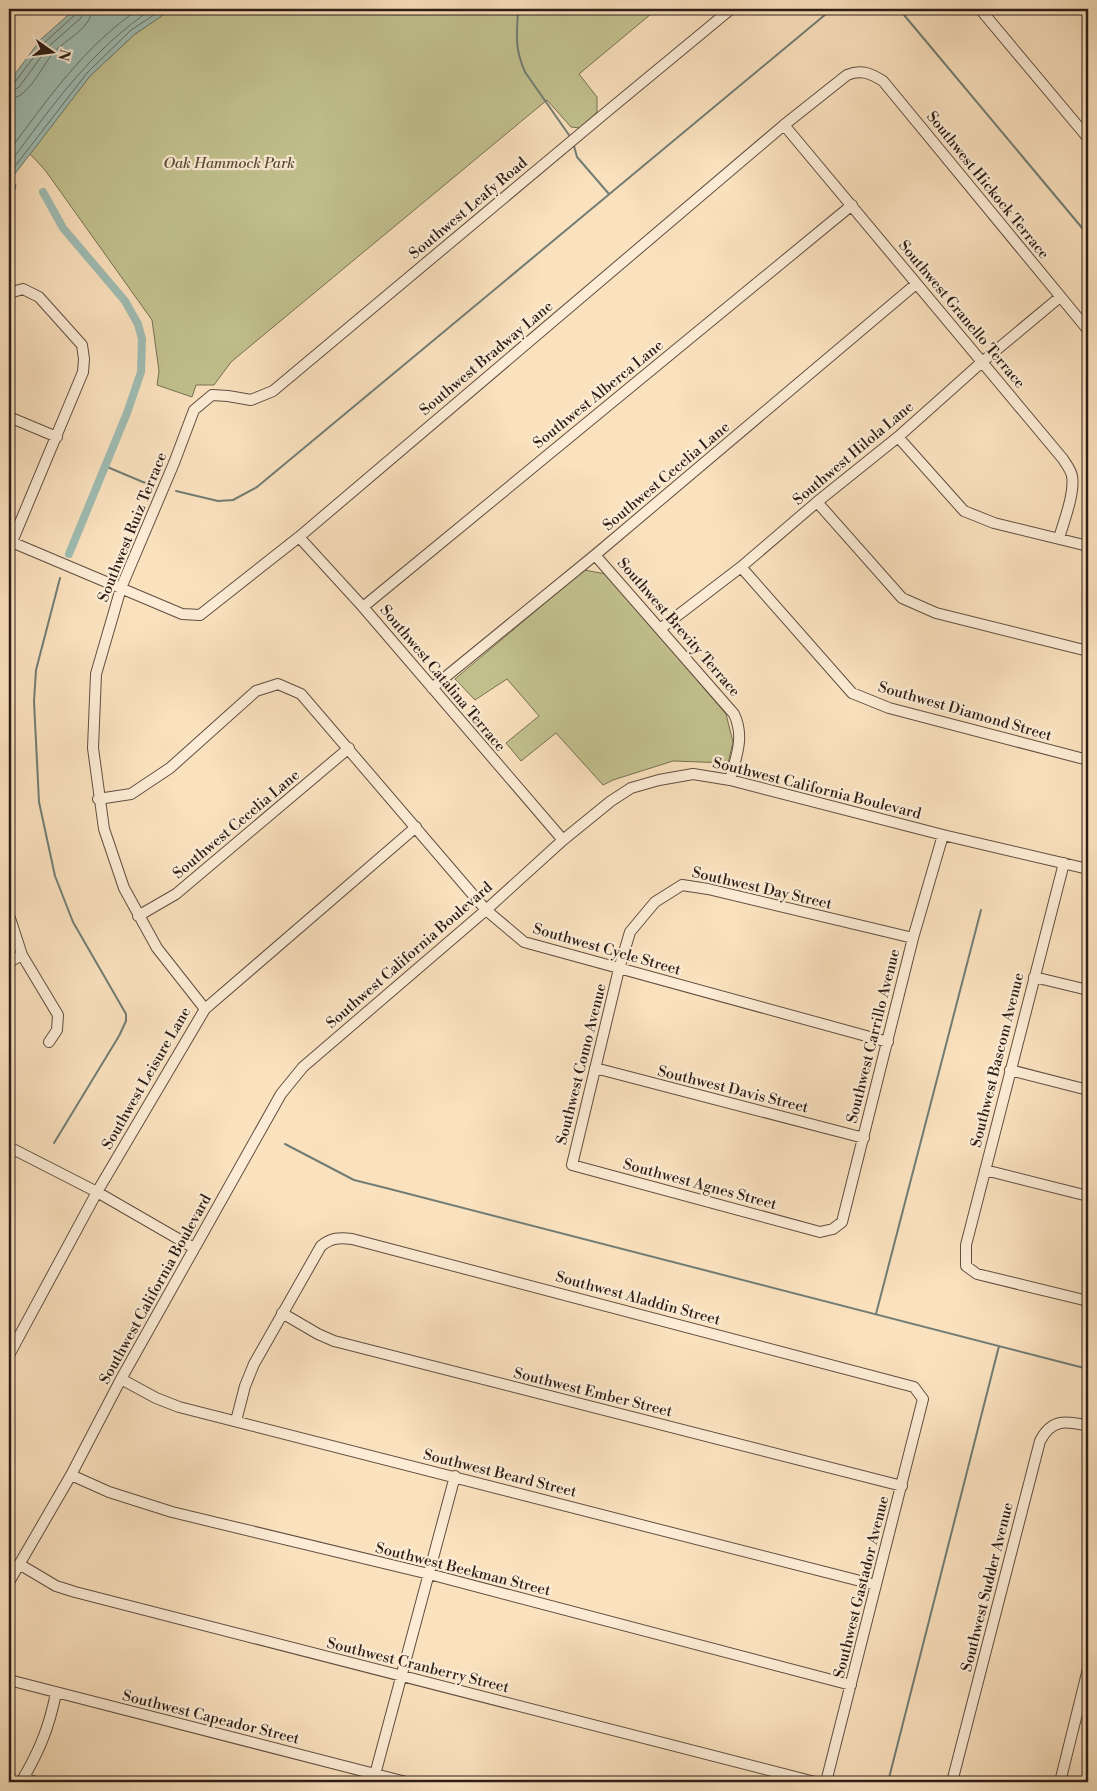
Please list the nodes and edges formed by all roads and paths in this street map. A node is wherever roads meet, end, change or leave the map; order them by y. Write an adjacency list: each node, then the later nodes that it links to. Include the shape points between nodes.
1 (731, 9): 12 (street, Southwest Leafy Road, via 273,391 251,400)
2 (980, 9): 5 (street)
3 (856, 71): 4 (street, Southwest Bradway Lane); 9 (street, Southwest Hickock Terrace, via 870,73 883,81)
4 (784, 125): 6 (street, Southwest Granello Terrace); 17 (street, Southwest Bradway Lane)
5 (1088, 138)
6 (852, 205): 7 (street, Southwest Granello Terrace); 24 (street, Southwest Alberca Lane)
7 (916, 284): 11 (street, Southwest Granello Terrace); 21 (street, Southwest Cecelia Lane)
8 (9, 293): 14 (street, via 23,289 39,297 82,345 83,372)
9 (1060, 297): 10 (street, Southwest Hickock Terrace); 11 (street, Southwest Hilola Lane)
10 (1088, 330)
11 (982, 362): 15 (street, Southwest Hilola Lane); 18 (street, Southwest Granello Terrace, via 1072,474)
12 (212, 395): 23 (street, Southwest Ruiz Terrace, via 194,410)
13 (9, 417): 14 (street)
14 (57, 437): 19 (street)
15 (898, 437): 16 (street, Southwest Hilola Lane); 18 (street, via 964,511 994,523)
16 (817, 502): 22 (street, Southwest Hilola Lane); 26 (street, via 902,598 936,613)
17 (299, 537): 23 (street, Southwest Bradway Lane, via 200,615 182,614); 24 (street, Southwest Catalina Terrace)
18 (1059, 538): 20 (street)
19 (9, 544): 23 (street, Southwest Bradway Lane)
20 (1088, 546)
21 (595, 555): 25 (street, Southwest Brevity Terrace); 27 (street, Southwest Cecelia Lane)
22 (741, 567): 25 (street, Southwest Hilola Lane); 29 (street, Southwest Diamond Street, via 852,693 889,708)
23 (121, 588): 31 (street, Southwest Ruiz Terrace, via 96,674 92,748)
24 (363, 607): 27 (street, Southwest Catalina Terrace)
25 (660, 629): 30 (street, Southwest Brevity Terrace, via 738,722 740,737)
26 (1088, 651)
27 (432, 688): 34 (street, Southwest Catalina Terrace)
28 (349, 748): 31 (street, Southwest Cycle Street, via 302,694 278,684 256,691 170,768 131,794); 32 (street, Southwest Cycle Street); 39 (street, Southwest Cecelia Lane, via 176,894)
29 (1088, 760)
30 (730, 780): 33 (street, Southwest California Boulevard); 34 (street, Southwest California Boulevard, via 693,774 631,788)
31 (98, 799): 39 (street, Southwest Ruiz Terrace, via 109,848)
32 (416, 827): 37 (street, Southwest Cycle Street); 46 (street, Southwest Leisure Lane)
33 (943, 834): 35 (street, Southwest California Boulevard); 40 (street, Southwest Carrillo Avenue)
34 (563, 840): 37 (street, Southwest California Boulevard)
35 (1064, 863): 36 (street, Southwest California Boulevard); 44 (street, Southwest Bascom Avenue)
36 (1088, 869)
37 (486, 910): 43 (street, Southwest Cycle Street, via 524,942); 59 (street, Southwest California Boulevard, via 290,1080)
38 (9, 915): 41 (street)
39 (138, 916): 46 (street, Southwest Ruiz Terrace, via 157,948)
40 (913, 938): 43 (street, Southwest Day Street, via 682,885 655,902 630,932); 48 (street, Southwest Carrillo Avenue)
41 (22, 955): 42 (street); 47 (street, via 58,1015 57,1030)
42 (9, 962)
43 (619, 969): 48 (street, Southwest Cycle Street); 49 (street, Southwest Como Avenue)
44 (1034, 977): 45 (street); 50 (street, Southwest Bascom Avenue)
45 (1088, 990)
46 (205, 1009): 56 (street, Southwest Leisure Lane)
47 (49, 1042)
48 (888, 1042): 52 (street, Southwest Carrillo Avenue)
49 (595, 1068): 52 (street, Southwest Davis Street); 54 (street, Southwest Como Avenue)
50 (1010, 1070): 51 (street); 55 (street, Southwest Bascom Avenue)
51 (1088, 1090)
52 (864, 1138): 58 (street, Southwest Carrillo Avenue, via 842,1222)
53 (9, 1146): 56 (street)
54 (572, 1166): 58 (street, Southwest Agnes Street)
55 (985, 1170): 57 (street); 60 (street, Southwest Bascom Avenue, via 966,1245 966,1266 977,1274)
56 (97, 1192): 59 (street); 62 (street, Southwest Leisure Lane)
57 (1088, 1196)
58 (820, 1232)
59 (194, 1248): 63 (street, Southwest California Boulevard)
60 (1088, 1300)
61 (282, 1314): 64 (street, Southwest Aladdin Street, via 321,1246 340,1237 914,1387); 65 (street, via 250,1373); 69 (street, Southwest Ember Street, via 334,1341)
62 (9, 1354)
63 (121, 1379): 65 (street, Southwest Beard Street, via 166,1402); 67 (street, Southwest California Boulevard)
64 (922, 1399): 69 (street, Southwest Gastador Avenue)
65 (236, 1421): 68 (street, Southwest Beard Street)
66 (1088, 1426): 84 (street, Southwest Sudder Avenue, via 1060,1422 1053,1425 1040,1441)
67 (71, 1474): 70 (street, Southwest California Boulevard); 71 (street, Southwest Beekman Street, via 109,1492 172,1512)
68 (455, 1476): 71 (street); 73 (street, Southwest Beard Street)
69 (902, 1486): 73 (street, Southwest Gastador Avenue)
70 (19, 1564): 72 (street, Southwest California Boulevard); 75 (street, Southwest Cranberry Street, via 69,1590)
71 (428, 1574): 75 (street); 77 (street, Southwest Beekman Street)
72 (9, 1582)
73 (876, 1584): 77 (street, Southwest Gastador Avenue)
74 (1088, 1669): 85 (street)
75 (402, 1676): 79 (street); 82 (street, Southwest Cranberry Street)
76 (9, 1680): 78 (street, Southwest Capeador Street)
77 (851, 1685): 83 (street, Southwest Gastador Avenue)
78 (56, 1694): 79 (street, Southwest Capeador Street); 80 (street, via 47,1730)
79 (374, 1778): 81 (street, Southwest Capeador Street)
80 (27, 1780)
81 (406, 1782)
82 (815, 1782)
83 (826, 1782)
84 (952, 1782)
85 (1060, 1782)

